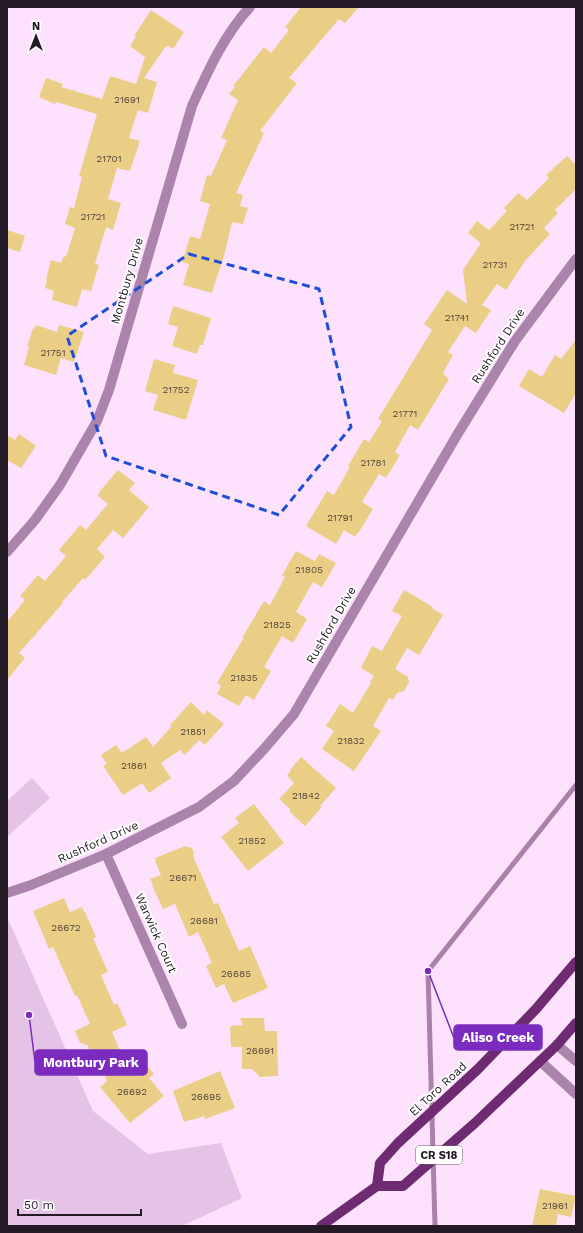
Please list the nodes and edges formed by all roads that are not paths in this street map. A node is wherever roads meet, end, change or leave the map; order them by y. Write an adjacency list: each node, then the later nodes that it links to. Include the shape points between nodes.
1 (250, 7): 3 (street, Montbury Drive, via 212,62 192,106 109,390 97,421 60,485 35,520)
2 (576, 259): 4 (street, Rushford Drive, via 515,341 294,714 234,781 199,807)
3 (7, 552)
4 (106, 854): 5 (street, Rushford Drive); 8 (street, Warwick Court)
5 (7, 893)
6 (576, 962): 13 (main road, El Toro Road, via 536,1009 380,1163)
7 (576, 1023): 9 (main road, CR S18)
8 (182, 1024)
9 (557, 1045): 10 (street); 11 (main road, CR S18)
10 (576, 1061)
11 (540, 1062): 12 (street); 13 (main road, CR S18, via 403,1186)
12 (576, 1094)
13 (377, 1186): 14 (main road)
14 (321, 1226)

